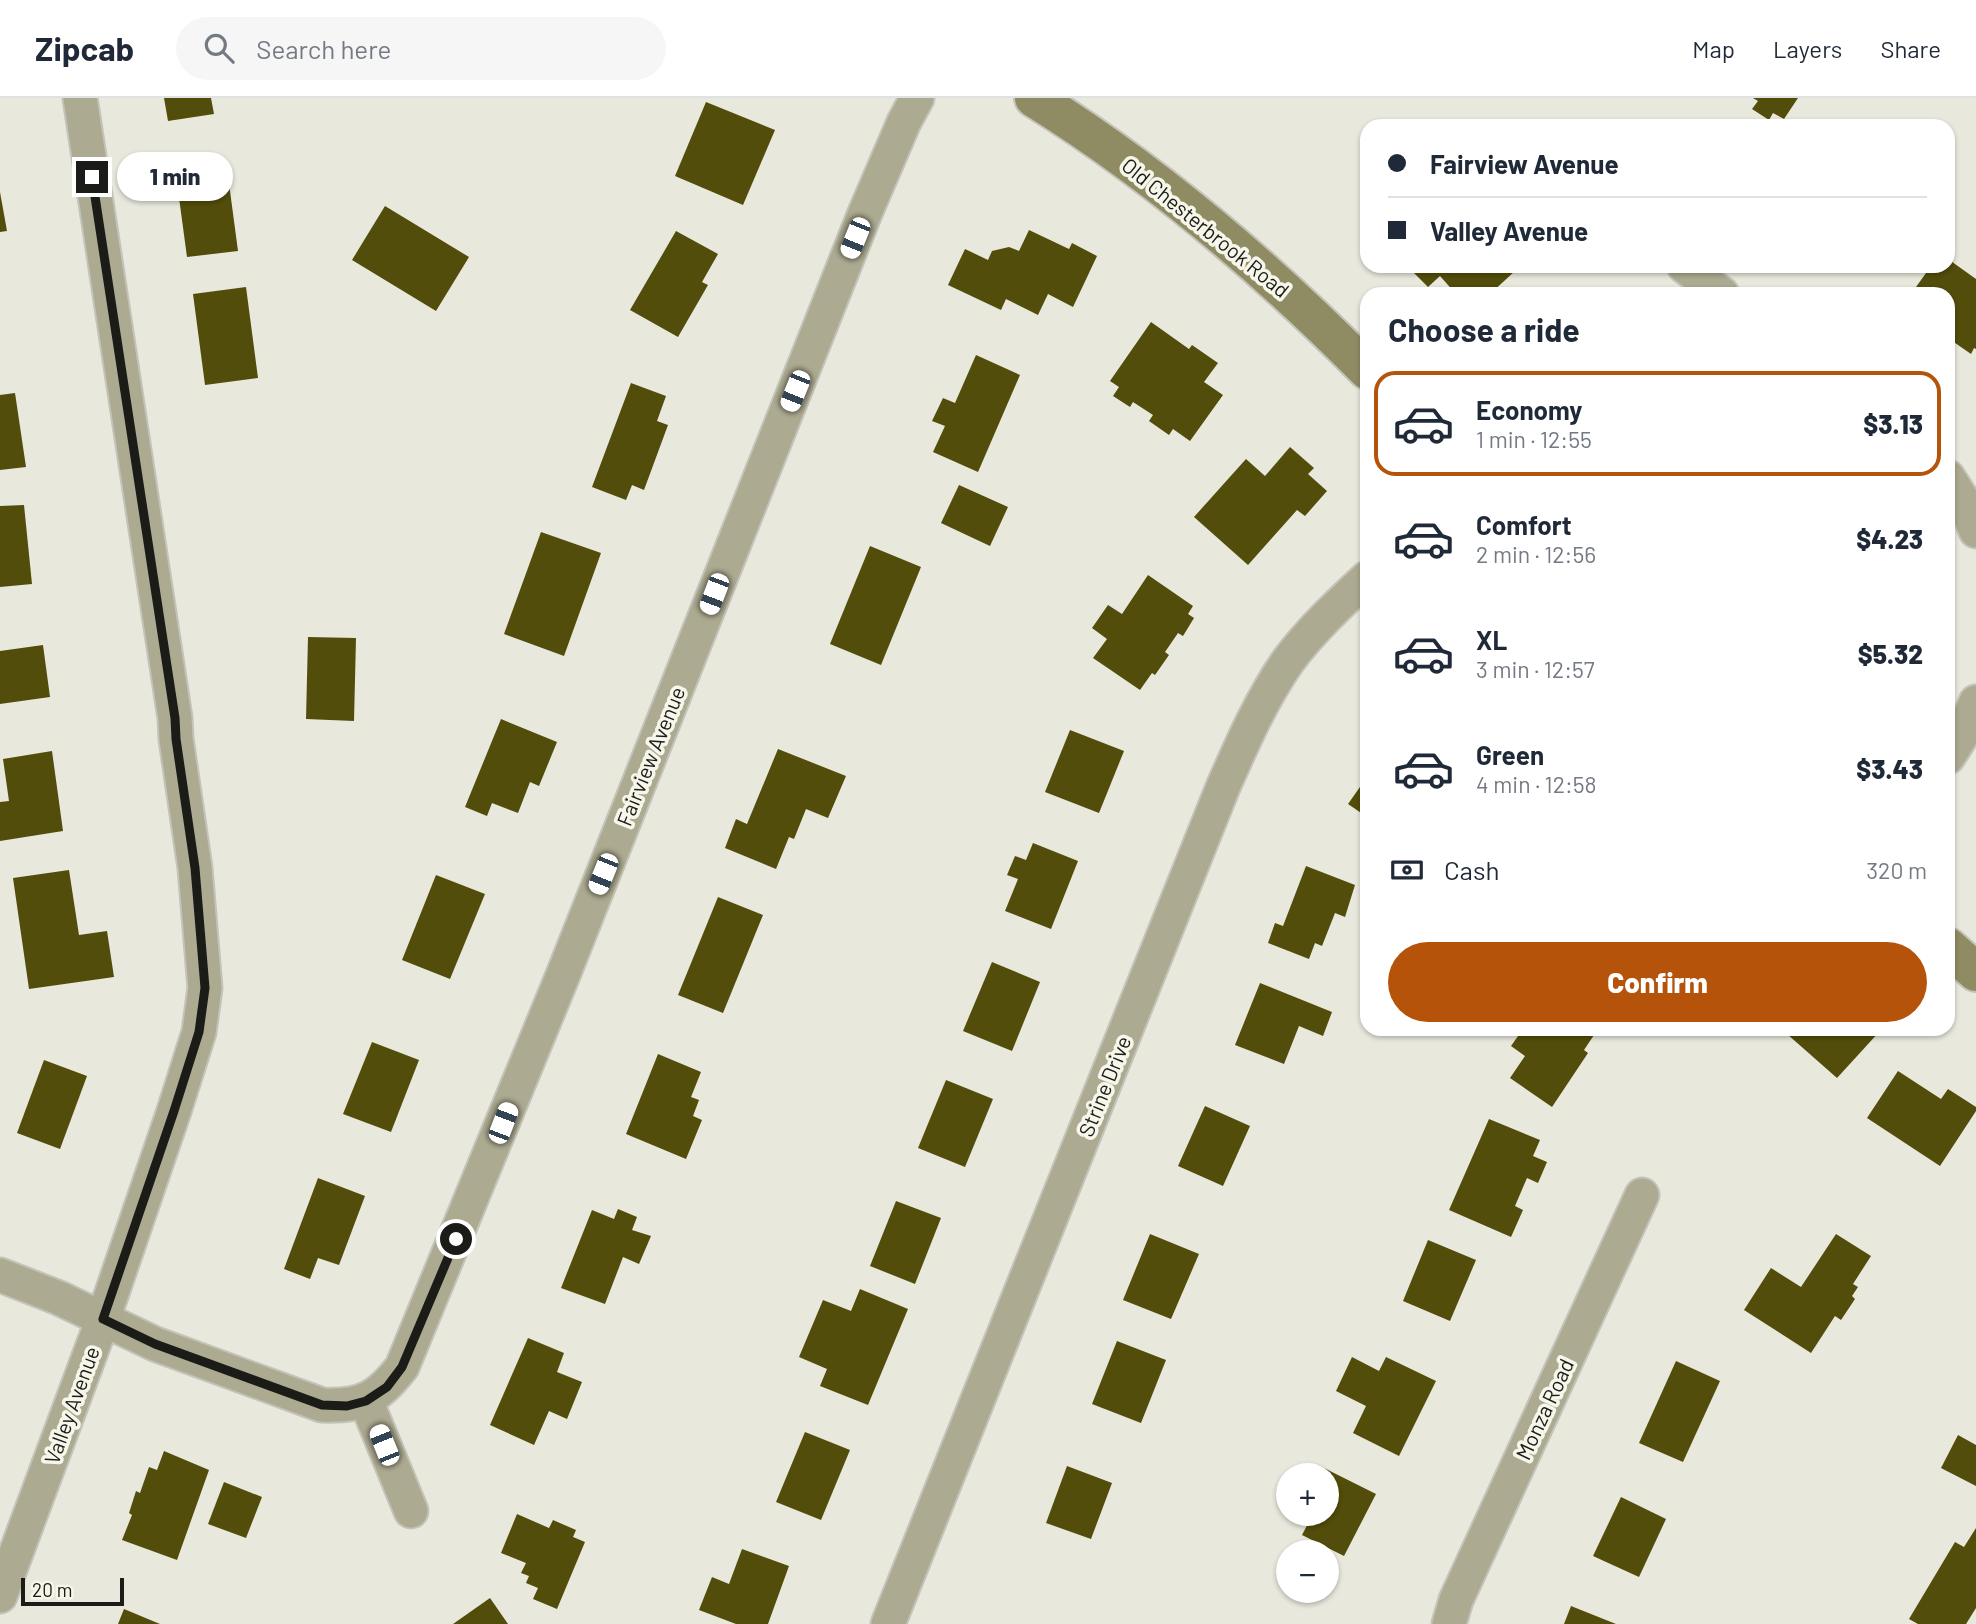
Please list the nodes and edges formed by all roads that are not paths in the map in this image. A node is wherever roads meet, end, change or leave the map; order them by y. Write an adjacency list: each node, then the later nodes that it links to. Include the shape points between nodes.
1 (80, 98): 16 (street, Valley Avenue, via 175,718 205,988 199,1032)
2 (917, 98): 17 (street, Fairview Avenue, via 865,213 408,1354 387,1387)
3 (1034, 98): 6 (street, Old Chesterbrook Road, via 1195,214 1316,318)
4 (1694, 273): 5 (street)
5 (1712, 287)
6 (1360, 363)
7 (1955, 488): 8 (street)
8 (1976, 531)
9 (1360, 584): 20 (street, Strine Drive, via 1288,662 1252,722)
10 (1976, 702): 11 (street)
11 (1955, 746)
12 (1955, 953): 13 (street)
13 (1976, 972)
14 (1642, 1195): 21 (street, Monza Road)
15 (0, 1275): 16 (street)
16 (103, 1319): 17 (street, via 155,1344 322,1405); 19 (street, Valley Avenue)
17 (366, 1401): 18 (street)
18 (411, 1511)
19 (0, 1596)
20 (888, 1624)
21 (1449, 1624)

